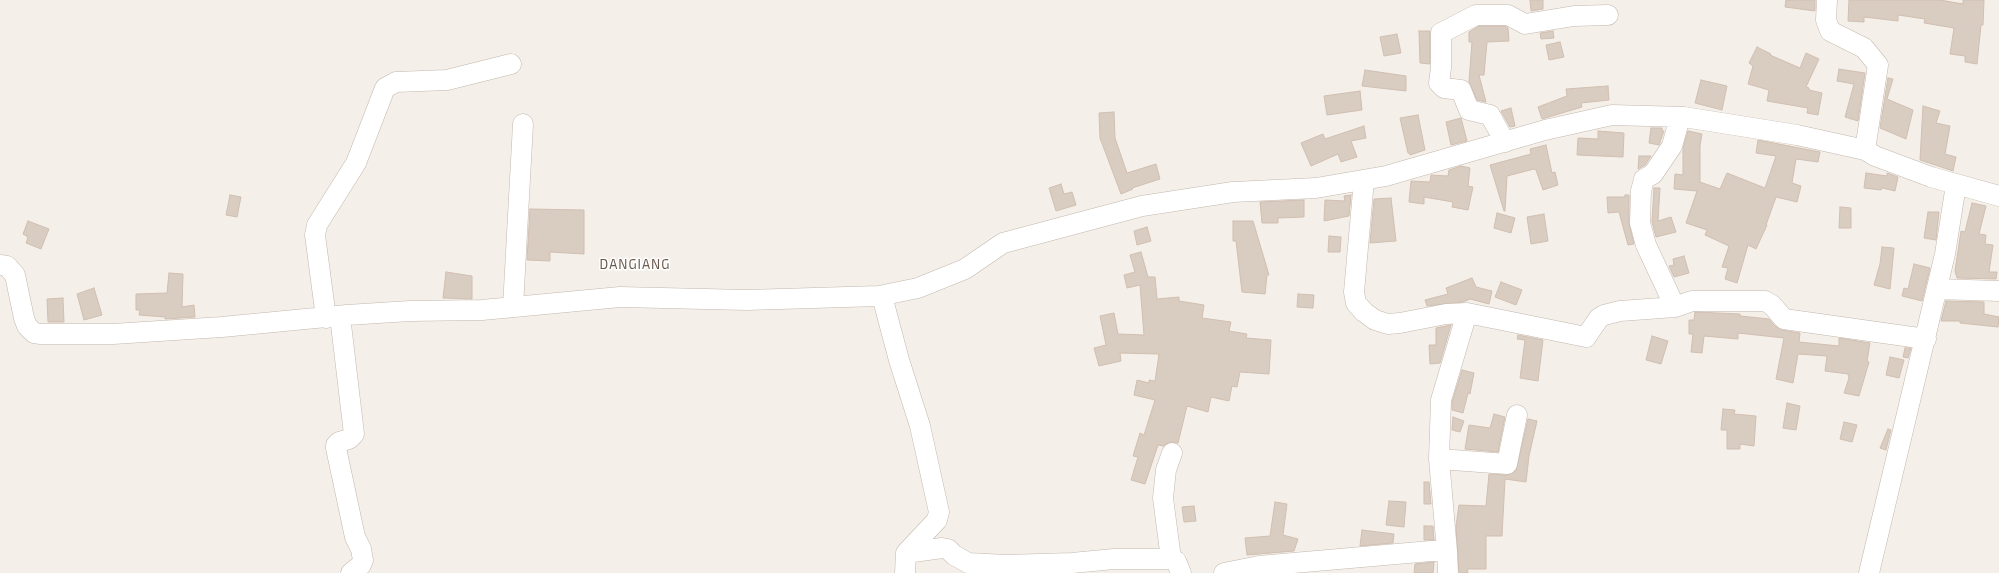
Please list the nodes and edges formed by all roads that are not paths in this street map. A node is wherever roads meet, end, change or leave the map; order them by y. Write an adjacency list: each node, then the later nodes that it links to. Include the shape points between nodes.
1 (1827, 0): 7 (street, via 1826,20 1830,31 1864,48 1878,65)
2 (1608, 15): 6 (street, via 1574,16 1525,24 1508,15 1476,15 1441,33 1439,83 1444,88 1461,90 1469,110 1490,115)
3 (511, 64): 18 (street, via 446,80 396,82 385,88 356,163 317,225 315,235)
4 (1680, 117): 6 (street, via 1612,115); 7 (street, via 1797,135); 16 (street, via 1672,146 1653,174 1644,180 1641,190 1640,223 1646,245)
5 (522, 124): 15 (street)
6 (1505, 142): 8 (street)
7 (1865, 150): 9 (street, via 1875,156)
8 (1364, 180): 14 (street, via 1316,188 1233,192 1142,206 1003,243 965,269 918,288); 17 (street, via 1354,292 1356,303 1375,320 1388,324)
9 (1956, 184): 10 (street); 12 (street)
10 (1999, 196)
11 (0, 265): 18 (street, via 7,266 15,275 24,318 34,333 113,334)
12 (1937, 290): 13 (street); 19 (street)
13 (1999, 291)
14 (882, 296): 15 (street, via 747,300 620,297); 24 (street, via 920,426 939,512 937,520)
15 (513, 307): 18 (street)
16 (1675, 307): 17 (street, via 1620,311 1604,315 1586,337); 19 (street, via 1692,301 1765,301 1784,319)
17 (1467, 313): 22 (street, via 1442,391)
18 (333, 317): 26 (street, via 354,434 350,439 336,445 355,537 361,549 360,565)
19 (1926, 339): 30 (street)
20 (1517, 415): 22 (street, via 1507,464)
21 (1172, 453): 25 (street, via 1166,470 1163,498)
22 (1439, 459): 23 (street)
23 (1446, 551): 28 (street, via 1259,566); 29 (street)
24 (906, 553): 25 (street, via 942,548 948,549 968,563 1006,565 1114,559); 27 (street)
25 (1176, 566)
26 (351, 573)
27 (905, 573)
28 (1224, 573)
29 (1448, 573)
30 (1869, 573)

